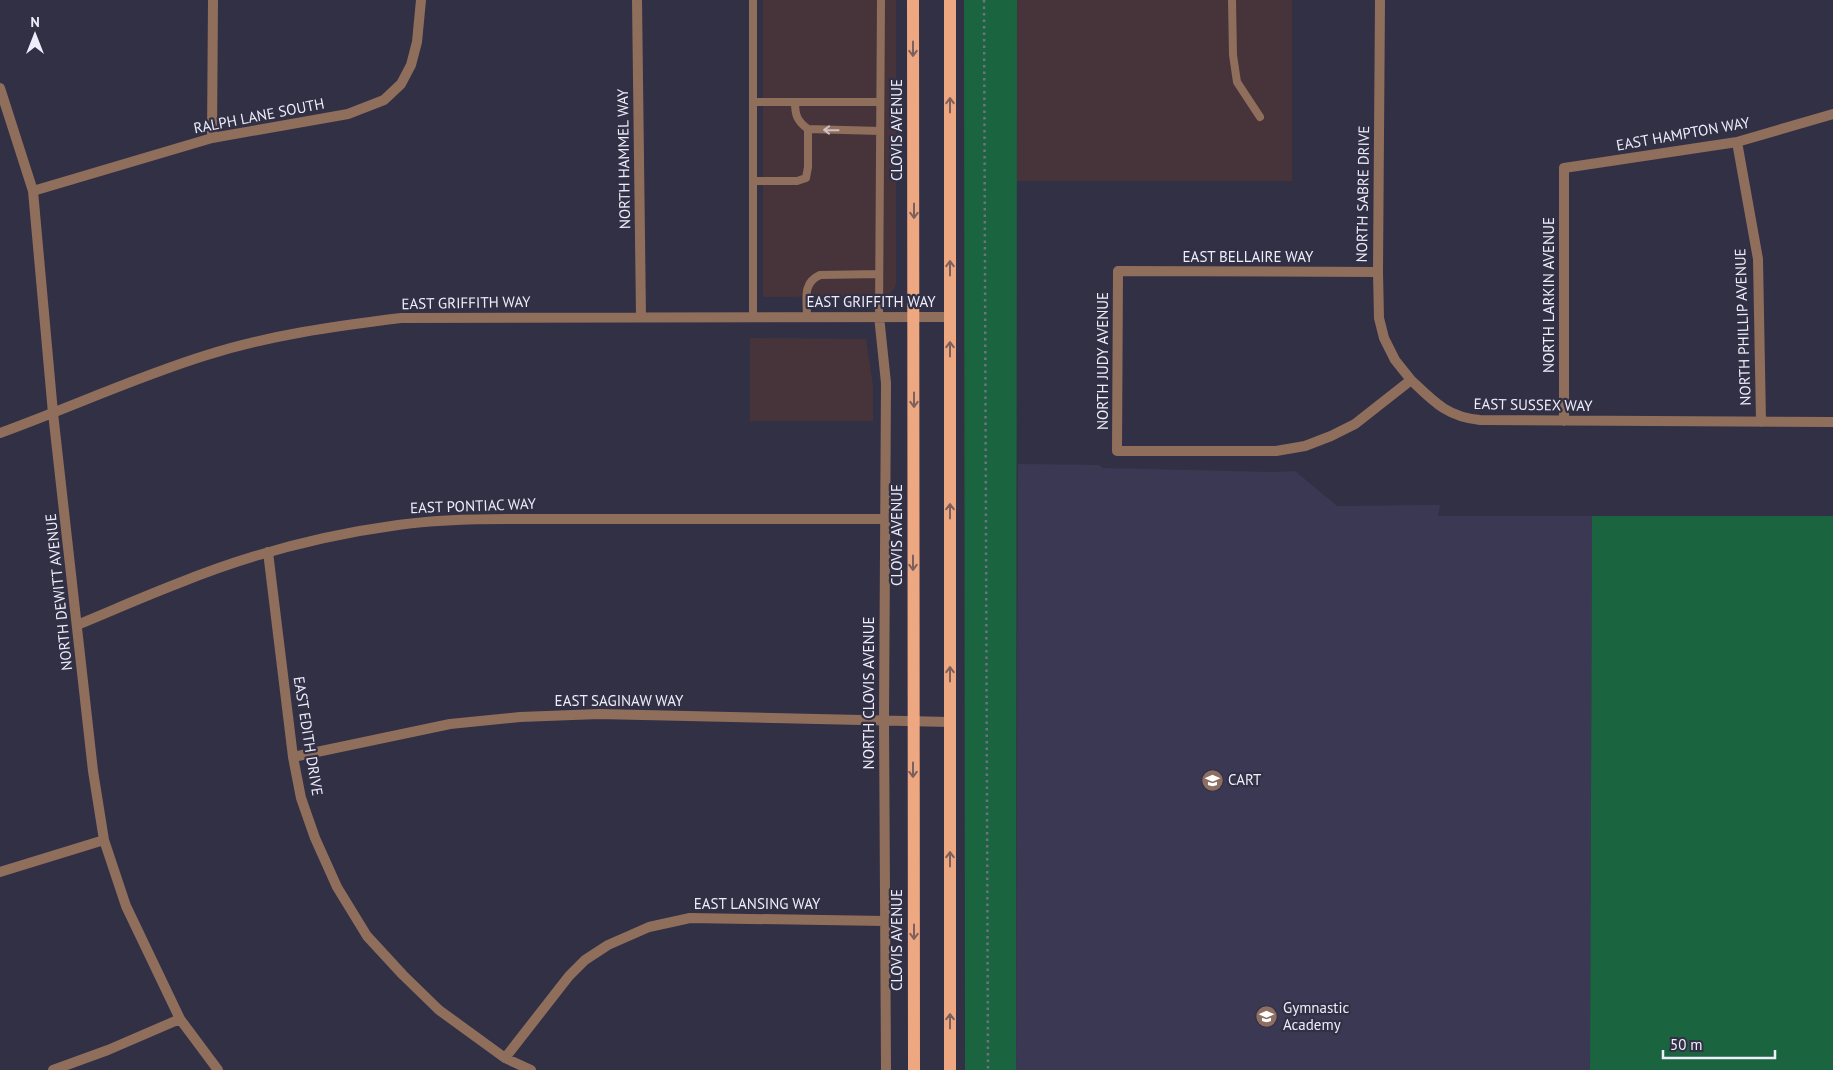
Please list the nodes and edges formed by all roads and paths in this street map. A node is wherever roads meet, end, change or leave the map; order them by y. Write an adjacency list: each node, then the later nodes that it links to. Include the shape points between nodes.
1 (213, 0): 19 (street)
2 (421, 0): 19 (street, RALPH LANE SOUTH, via 411,65 401,84 384,100 348,114)
3 (637, 0): 29 (street, NORTH HAMMEL WAY)
4 (753, 0): 12 (lane)
5 (881, 0): 14 (lane)
6 (913, 0): 28 (main road, CLOVIS AVENUE, one-way to 28)
7 (950, 0): 32 (main road, one-way to 7)
8 (984, 0): 57 (path)
9 (1232, 0): 16 (lane, via 1237,82)
10 (1380, 0): 25 (street, NORTH SABRE DRIVE)
11 (0, 88): 23 (street, NORTH DEWITT AVENUE)
12 (753, 102): 13 (lane); 22 (lane)
13 (795, 102): 14 (lane); 17 (lane, via 798,122)
14 (880, 102): 18 (lane)
15 (1833, 114): 20 (street, EAST HAMPTON WAY)
16 (1260, 117)
17 (808, 129): 18 (lane, one-way to 17); 22 (lane, via 806,178)
18 (880, 131): 26 (lane)
19 (212, 138): 23 (street, RALPH LANE SOUTH)
20 (1737, 142): 21 (street, EAST HAMPTON WAY); 36 (street, NORTH PHILLIP AVENUE, via 1758,259)
21 (1564, 168): 35 (street, NORTH LARKIN AVENUE)
22 (753, 181): 30 (lane)
23 (33, 191): 34 (street, NORTH DEWITT AVENUE)
24 (1118, 271): 25 (street, EAST BELLAIRE WAY); 33 (street, NORTH JUDY AVENUE, via 1118,451 1276,452 1305,446 1355,424)
25 (1378, 272): 33 (street, NORTH SABRE DRIVE, via 1379,318 1384,338)
26 (879, 274): 27 (lane); 31 (lane, via 820,274 811,279 807,286)
27 (879, 316): 28 (street, EAST GRIFFITH WAY); 31 (street, EAST GRIFFITH WAY); 39 (street, NORTH CLOVIS AVENUE, via 886,383)
28 (914, 316): 32 (street, EAST GRIFFITH WAY); 43 (main road, CLOVIS AVENUE, one-way to 43)
29 (641, 317): 30 (street, EAST GRIFFITH WAY); 34 (street, EAST GRIFFITH WAY, via 401,318 326,327 207,355)
30 (753, 317): 31 (street, EAST GRIFFITH WAY)
31 (807, 317)
32 (950, 317): 44 (main road, one-way to 32)
33 (1410, 380): 35 (street, EAST SUSSEX WAY, via 1434,403 1466,419)
34 (54, 413): 38 (street, EAST GRIFFITH WAY); 41 (street, NORTH DEWITT AVENUE)
35 (1564, 421): 36 (street, EAST SUSSEX WAY)
36 (1761, 422): 37 (street, EAST SUSSEX WAY)
37 (1833, 422)
38 (0, 433)
39 (886, 519): 40 (street, EAST PONTIAC WAY, via 451,520 399,524); 42 (street, NORTH CLOVIS AVENUE)
40 (268, 552): 41 (street, EAST PONTIAC WAY, via 180,582); 45 (street, EAST EDITH DRIVE)
41 (78, 625): 46 (street, NORTH DEWITT AVENUE, via 93,770)
42 (884, 720): 43 (street, EAST SAGINAW WAY); 45 (street, EAST SAGINAW WAY, via 599,714 520,717 450,724); 48 (street, NORTH CLOVIS AVENUE)
43 (913, 721): 44 (street, EAST SAGINAW WAY); 55 (main road, CLOVIS AVENUE, one-way to 55)
44 (950, 722): 56 (main road, one-way to 44)
45 (293, 757): 50 (street, EAST EDITH DRIVE, via 301,798 315,838 337,887 367,936 438,1010)
46 (104, 840): 47 (street); 49 (street, NORTH DEWITT AVENUE, via 126,906)
47 (0, 872)
48 (885, 921): 50 (street, EAST LANSING WAY, via 690,918 649,927 608,945 585,960); 54 (street, NORTH CLOVIS AVENUE)
49 (180, 1018): 51 (street); 52 (street, NORTH DEWITT AVENUE)
50 (505, 1058): 53 (street, EAST EDITH DRIVE)
51 (53, 1070)
52 (218, 1070)
53 (531, 1070)
54 (886, 1070)
55 (914, 1070)
56 (950, 1070)
57 (988, 1070)

